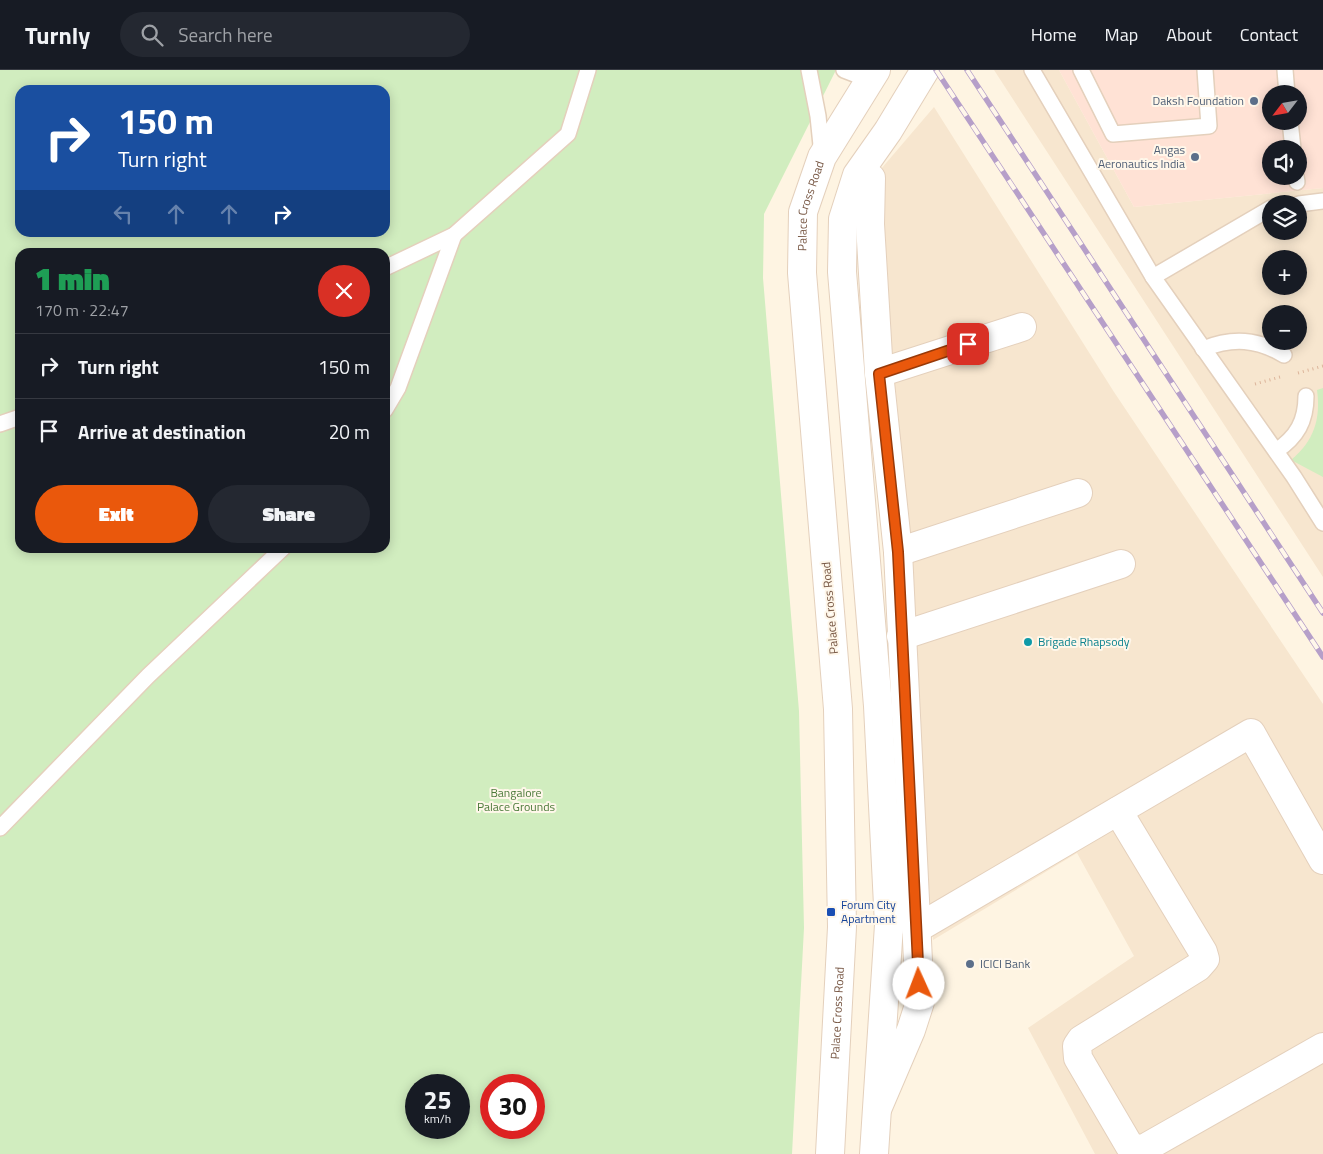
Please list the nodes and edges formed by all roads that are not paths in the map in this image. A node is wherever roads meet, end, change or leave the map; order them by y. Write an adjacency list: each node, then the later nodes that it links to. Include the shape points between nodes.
1 (588, 70): 17 (lane, via 568,134)
2 (809, 70): 12 (lane)
3 (844, 70): 9 (lane)
4 (925, 70): 11 (street)
5 (1032, 70): 19 (lane)
6 (1081, 70): 7 (lane, via 1113,134 1208,126)
7 (1205, 70)
8 (1285, 70): 10 (lane)
9 (873, 75): 11 (street); 12 (street, Palace Cross Road)
10 (1286, 85)
11 (906, 100): 40 (street, via 857,175 843,219 842,272 878,706 889,925)
12 (822, 157): 41 (street, Palace Cross Road, via 804,212 802,273 838,709 842,927)
13 (871, 178): 23 (street, via 870,224)
14 (1323, 201): 15 (lane)
15 (1307, 203)
16 (1262, 213): 19 (lane)
17 (454, 235): 18 (lane); 25 (lane, via 398,388)
18 (390, 266)
19 (1153, 277): 21 (lane)
20 (1022, 327): 23 (street)
21 (1203, 349): 22 (lane, via 1236,340 1269,346); 28 (lane)
22 (1284, 355)
23 (879, 374): 31 (street)
24 (1306, 396): 28 (lane, via 1306,408 1298,431)
25 (390, 402)
26 (15, 419): 27 (lane)
27 (0, 424)
28 (1276, 451): 30 (lane)
29 (1078, 493): 31 (street)
30 (1323, 523)
31 (898, 552): 34 (street)
32 (278, 553): 36 (lane, via 148,676)
33 (1121, 564): 34 (street)
34 (902, 636): 38 (street)
35 (1118, 811): 37 (street, via 1251,733); 38 (street); 39 (street, via 1205,959 1198,967 1081,1040 1077,1046 1078,1058 1129,1146 1145,1148)
36 (0, 828)
37 (1323, 860)
38 (916, 929): 40 (street, via 920,1002)
39 (1323, 1047)
40 (877, 1111): 42 (street)
41 (830, 1154)
42 (874, 1154)

